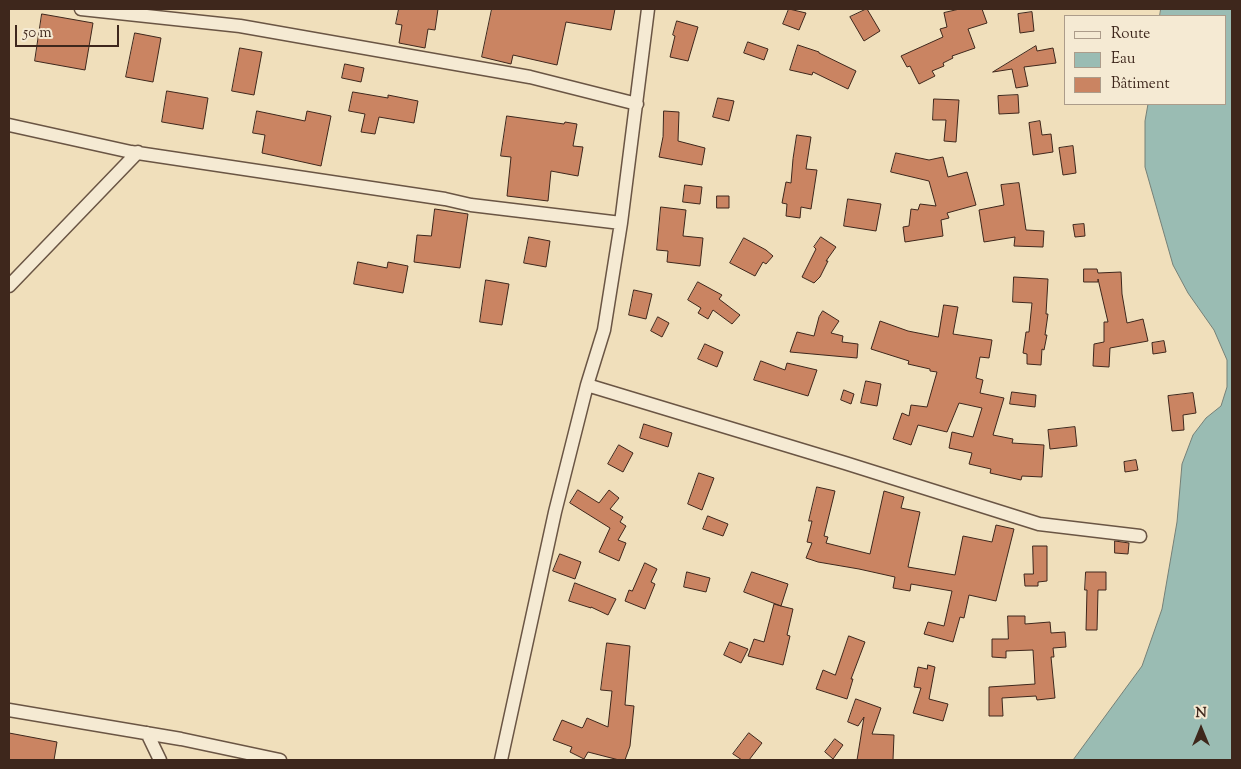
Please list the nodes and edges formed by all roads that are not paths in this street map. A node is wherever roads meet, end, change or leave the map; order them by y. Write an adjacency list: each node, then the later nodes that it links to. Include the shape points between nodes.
1 (81, 9): 3 (street, via 250,28 530,78)
2 (648, 9): 3 (street)
3 (637, 104): 6 (street)
4 (9, 124): 5 (street)
5 (138, 152): 6 (street, via 470,205); 7 (street)
6 (621, 223): 8 (street, via 604,330)
7 (9, 286)
8 (587, 385): 9 (street, via 1039,524); 14 (street)
9 (1140, 536)
10 (9, 710): 11 (street)
11 (147, 733): 12 (street); 13 (street)
12 (160, 760)
13 (280, 760)
14 (501, 760)

